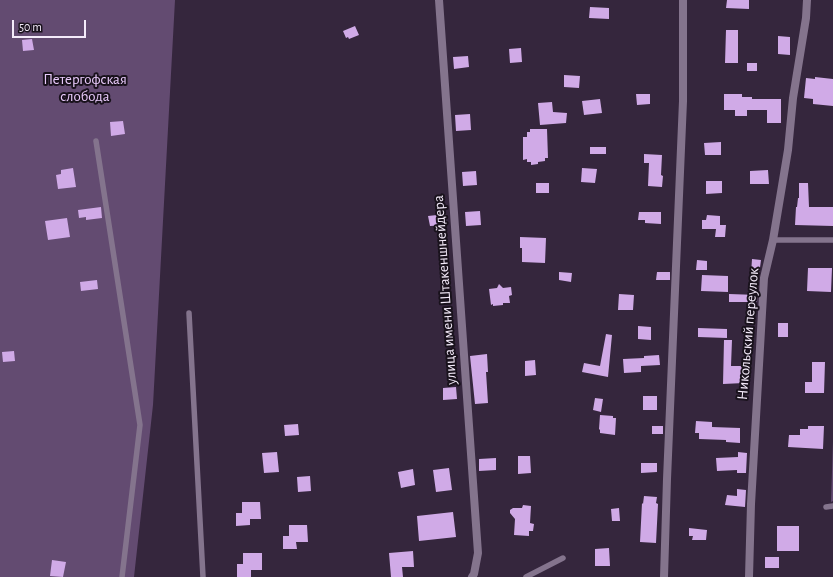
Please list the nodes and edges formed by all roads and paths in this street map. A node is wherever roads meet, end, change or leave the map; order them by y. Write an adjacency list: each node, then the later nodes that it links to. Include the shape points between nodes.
1 (439, 0): 13 (street, улица имени Штакеншнейдера, via 478,553)
2 (683, 0): 15 (street, via 683,101)
3 (806, 0): 5 (street, Никольский переулок, via 806,18 793,98 788,150)
4 (96, 141): 11 (lane, via 140,425)
5 (773, 240): 6 (lane); 16 (street, Никольский переулок, via 764,278)
6 (833, 240)
7 (189, 314): 12 (lane)
8 (826, 506): 9 (lane)
9 (833, 506)
10 (563, 558): 14 (lane)
11 (122, 577)
12 (203, 577)
13 (472, 577)
14 (526, 577)
15 (664, 577)
16 (749, 577)

